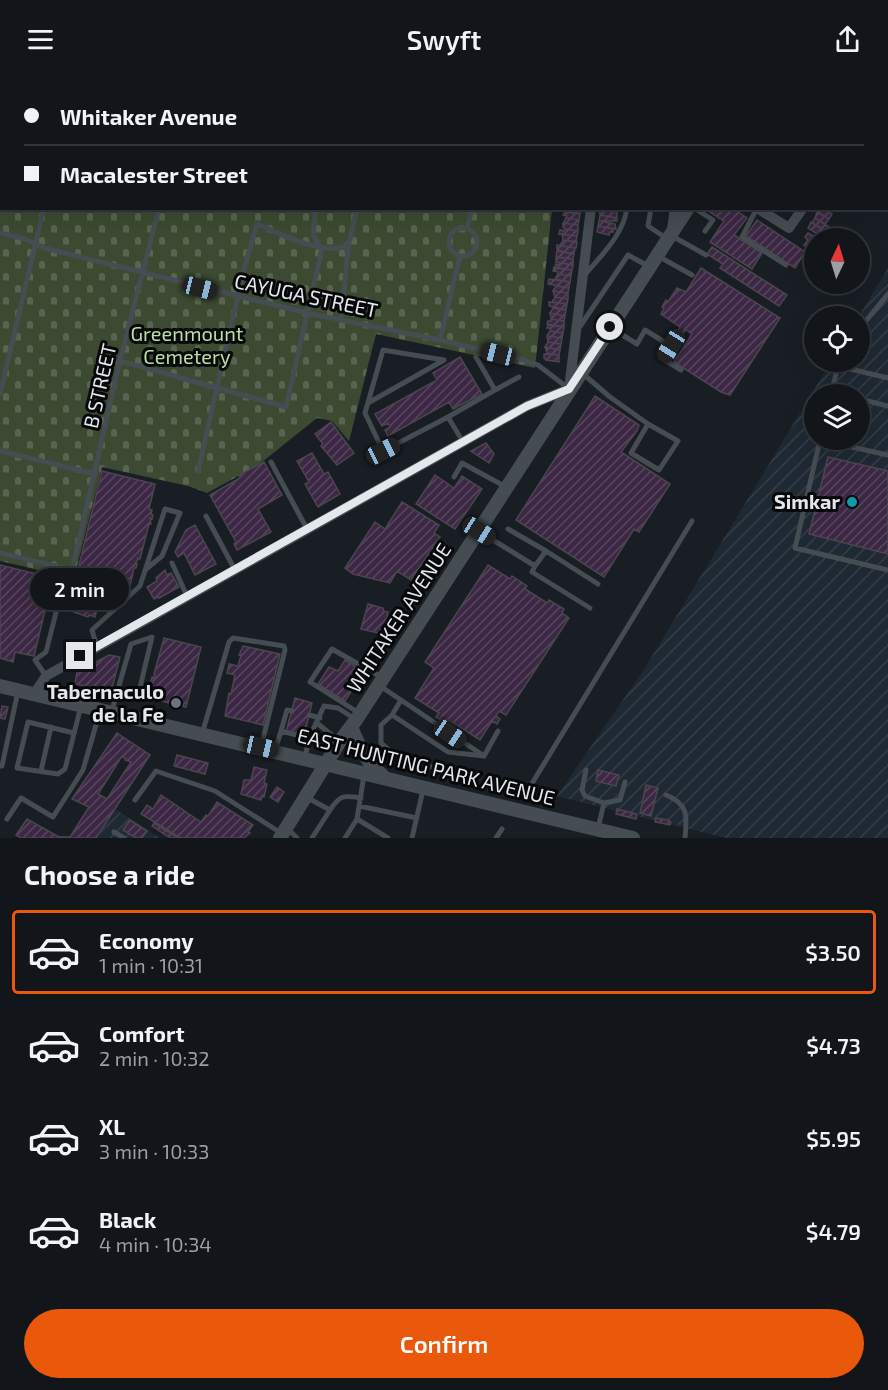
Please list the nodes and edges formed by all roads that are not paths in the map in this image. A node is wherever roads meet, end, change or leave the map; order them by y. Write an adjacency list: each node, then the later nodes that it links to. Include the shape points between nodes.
1 (44, 210): 20 (lane)
2 (159, 210): 28 (lane, B STREET)
3 (316, 210): 21 (lane, via 313,235)
4 (357, 210): 19 (lane)
5 (472, 210): 15 (lane)
6 (591, 210): 30 (street)
7 (627, 210): 30 (lane, via 621,231)
8 (651, 210): 18 (lane, via 648,226)
9 (675, 210): 18 (street)
10 (687, 210): 18 (main road, WHITAKER AVENUE)
11 (697, 210): 16 (lane, via 713,220)
12 (756, 210): 27 (lane, via 742,237)
13 (759, 210): 14 (street, via 789,228)
14 (802, 210)
15 (467, 228): 24 (lane, via 477,236 478,245 469,255); 24 (lane, via 457,229 450,236 452,250)
16 (705, 231)
17 (0, 233): 20 (lane, CAYUGA STREET)
18 (670, 236): 23 (lane); 26 (main road, WHITAKER AVENUE)
19 (350, 239): 22 (lane); 25 (lane)
20 (36, 244): 28 (lane, CAYUGA STREET); 49 (lane)
21 (322, 249): 22 (lane); 32 (lane, via 257,224); 33 (lane)
22 (337, 249): 25 (lane)
23 (706, 255)
24 (460, 256): 38 (lane)
25 (347, 261): 35 (lane)
26 (653, 261): 29 (lane); 36 (main road, WHITAKER AVENUE); 37 (lane, via 628,255)
27 (786, 265)
28 (143, 273): 32 (lane, CAYUGA STREET); 40 (lane, B STREET)
29 (692, 275)
30 (583, 277): 37 (street)
31 (888, 294): 34 (lane)
32 (238, 297): 33 (lane, CAYUGA STREET); 46 (lane)
33 (307, 314): 35 (lane, CAYUGA STREET); 46 (lane, via 286,407)
34 (870, 316)
35 (341, 320): 38 (lane, CAYUGA STREET)
36 (610, 327): 41 (lane, via 637,344 645,330 671,346 663,358); 42 (main road, WHITAKER AVENUE)
37 (576, 331): 47 (street)
38 (440, 340): 47 (lane, CAYUGA STREET, via 538,365)
39 (476, 357): 48 (lane)
40 (120, 361): 46 (lane); 62 (lane, B STREET)
41 (681, 370)
42 (581, 372): 47 (main road, WHITAKER AVENUE); 54 (lane)
43 (867, 372): 45 (lane)
44 (519, 377): 48 (lane)
45 (888, 378)
46 (217, 387): 61 (lane)
47 (569, 389): 55 (street, via 527,406); 64 (main road, WHITAKER AVENUE)
48 (495, 390): 53 (lane)
49 (0, 394)
50 (870, 402): 52 (lane)
51 (368, 403): 51 (lane, via 383,350 444,360 435,365); 53 (lane, via 365,413 383,451)
52 (888, 406)
53 (448, 417): 55 (lane)
54 (648, 424): 54 (lane, via 631,453 659,470 678,441)
55 (463, 442): 67 (street)
56 (818, 450): 76 (lane, via 795,548)
57 (870, 450): 59 (lane)
58 (0, 451): 62 (lane)
59 (888, 455)
60 (271, 462): 67 (lane)
61 (198, 471)
62 (95, 474): 71 (lane, B STREET, via 72,570)
63 (454, 477): 64 (lane, via 462,463)
64 (507, 488): 69 (main road, WHITAKER AVENUE)
65 (206, 516): 75 (lane)
66 (692, 521): 116 (lane)
67 (307, 529): 75 (street)
68 (508, 529): 70 (lane)
69 (479, 531): 73 (lane); 83 (main road, WHITAKER AVENUE)
70 (546, 551): 73 (lane); 77 (lane)
71 (0, 553)
72 (172, 563): 79 (lane)
73 (535, 566): 80 (lane, via 532,572)
74 (145, 570): 74 (lane, via 165,509 180,513 162,556); 81 (lane, via 140,586 92,630)
75 (235, 570): 79 (street)
76 (888, 570)
77 (598, 584)
78 (62, 589): 82 (lane, via 46,652 35,660)
79 (187, 596): 81 (street)
80 (590, 608)
81 (97, 647): 82 (street)
82 (46, 676): 86 (street)
83 (381, 682): 88 (lane); 94 (main road, WHITAKER AVENUE); 94 (lane, via 332,649 310,682)
84 (0, 686): 85 (main road, EAST HUNTING PARK AVENUE)
85 (18, 690): 86 (main road, EAST HUNTING PARK AVENUE); 108 (lane)
86 (34, 694): 89 (main road, EAST HUNTING PARK AVENUE)
87 (138, 696): 90 (lane, via 152,638 131,644)
88 (401, 700): 93 (lane); 105 (lane)
89 (81, 705): 90 (main road, EAST HUNTING PARK AVENUE); 100 (lane)
90 (106, 711): 101 (main road, EAST HUNTING PARK AVENUE); 125 (lane, via 83,770 53,817 21,798)
91 (291, 711): 98 (lane, via 287,710)
92 (309, 715): 95 (lane)
93 (392, 715): 105 (lane, via 448,752); 109 (lane, via 381,725 381,743 407,761)
94 (356, 720): 95 (lane, via 338,708 324,706); 103 (main road, WHITAKER AVENUE); 113 (main road, via 361,751)
95 (317, 724): 96 (lane); 102 (lane); 103 (lane)
96 (307, 726)
97 (51, 727): 100 (lane); 111 (lane); 111 (lane, via 28,722 17,768)
98 (281, 731): 102 (lane); 104 (lane)
99 (498, 731): 105 (lane)
100 (74, 733): 111 (lane, via 65,770 58,774)
101 (202, 734): 104 (main road, EAST HUNTING PARK AVENUE); 104 (lane, via 229,642 233,638 284,646)
102 (309, 738): 106 (lane)
103 (340, 741): 107 (main road, WHITAKER AVENUE)
104 (268, 749): 106 (main road, EAST HUNTING PARK AVENUE)
105 (483, 756)
106 (305, 758): 107 (main road, EAST HUNTING PARK AVENUE)
107 (328, 763): 112 (main road, EAST HUNTING PARK AVENUE); 118 (main road, WHITAKER AVENUE)
108 (0, 766)
109 (445, 770)
110 (586, 770): 121 (lane, via 582,790 585,796)
111 (41, 771)
112 (364, 772): 113 (main road, EAST HUNTING PARK AVENUE); 119 (lane)
113 (383, 777): 115 (main road, EAST HUNTING PARK AVENUE)
114 (625, 782): 121 (lane, via 620,800)
115 (424, 787): 124 (lane); 128 (main road, EAST HUNTING PARK AVENUE)
116 (528, 790)
117 (666, 795): 139 (lane, via 684,809)
118 (306, 797): 123 (lane); 130 (main road, WHITAKER AVENUE)
119 (361, 798): 122 (lane); 123 (lane, via 338,798)
120 (135, 800): 130 (lane, via 156,771 215,790)
121 (604, 803): 128 (lane)
122 (359, 806): 124 (lane); 126 (lane)
123 (330, 810): 133 (lane)
124 (417, 818): 136 (lane)
125 (7, 819)
126 (357, 819): 134 (lane); 135 (lane)
127 (502, 829): 137 (lane)
128 (598, 829): 138 (main road, EAST HUNTING PARK AVENUE)
129 (114, 832): 131 (lane)
130 (283, 833): 132 (lane)
131 (124, 838)
132 (297, 838)
133 (312, 838)
134 (345, 838)
135 (388, 838)
136 (412, 838)
137 (496, 838)
138 (633, 838)
139 (685, 838)

